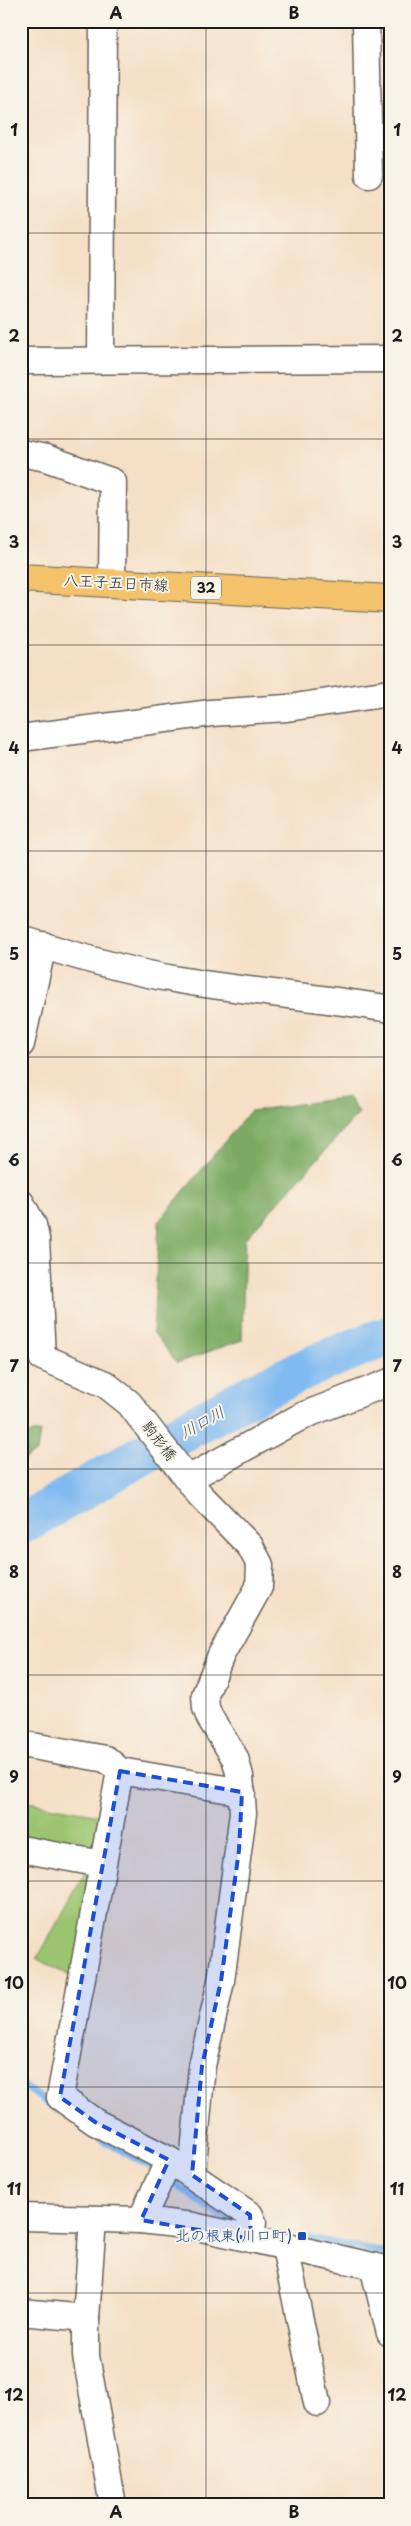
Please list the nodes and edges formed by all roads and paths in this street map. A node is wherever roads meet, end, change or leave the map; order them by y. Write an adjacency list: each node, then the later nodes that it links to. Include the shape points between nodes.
1 (102, 21): 6 (street)
2 (366, 21): 3 (street)
3 (380, 145): 4 (street)
4 (369, 175)
5 (390, 359): 6 (street)
6 (101, 360): 7 (street)
7 (21, 361)
8 (21, 453): 10 (street, via 46,458 113,482)
9 (21, 578): 10 (main road, 八王子五日市線 / 32)
10 (112, 582): 11 (main road, 八王子五日市線 / 32)
11 (390, 599)
12 (390, 693): 13 (street)
13 (21, 738)
14 (32, 942): 15 (street, via 178,980 340,1000); 16 (street)
15 (390, 1010)
16 (21, 1044)
17 (21, 1203): 19 (street, 駒形橋, via 33,1225 36,1239 42,1357 105,1384 118,1393)
18 (390, 1382): 19 (street, via 302,1416)
19 (186, 1476): 22 (street, 駒形橋, via 250,1546 260,1565 259,1588 221,1655 205,1695 210,1718 235,1758)
20 (21, 1744): 21 (street, via 106,1759)
21 (120, 1771): 22 (street); 24 (street)
22 (242, 1792): 26 (street, 駒形橋, via 239,1850 221,1981 202,2066)
23 (21, 1849): 24 (street)
24 (102, 1864): 25 (street, via 60,2097)
25 (165, 2169): 26 (street); 29 (street)
26 (192, 2175): 30 (street, via 250,2215)
27 (21, 2216): 28 (street)
28 (94, 2219): 29 (street); 34 (street)
29 (140, 2220): 30 (street, via 193,2226)
30 (251, 2239): 31 (street)
31 (285, 2247): 32 (street); 36 (street)
32 (381, 2268): 35 (street)
33 (21, 2312): 34 (street)
34 (86, 2318): 37 (street, via 86,2356)
35 (390, 2333)
36 (316, 2403)
37 (113, 2505)

